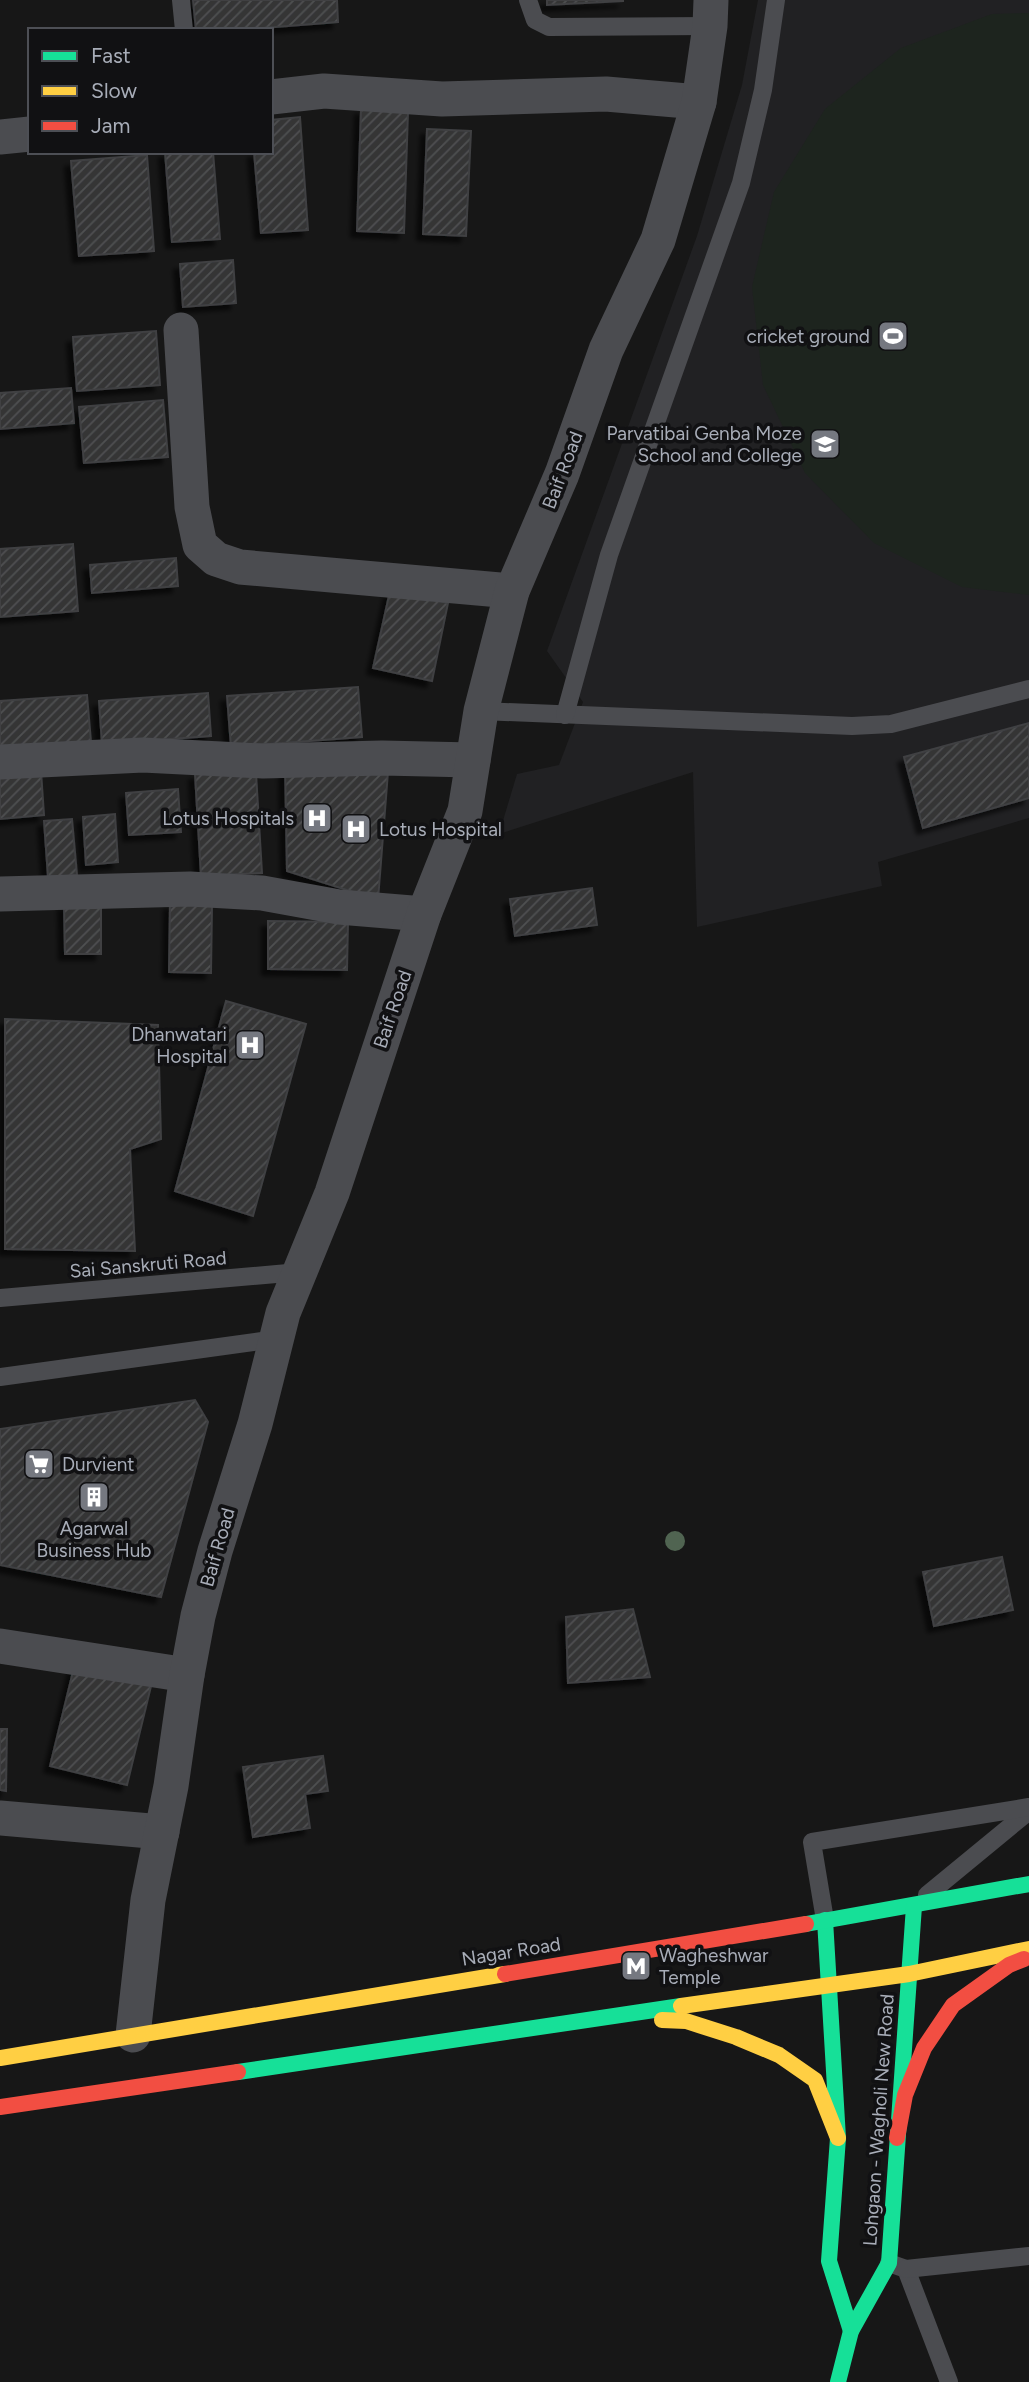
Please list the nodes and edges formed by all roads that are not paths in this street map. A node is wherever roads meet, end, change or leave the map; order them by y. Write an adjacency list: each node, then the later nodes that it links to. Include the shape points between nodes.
1 (181, 0): 5 (lane)
2 (528, 0): 4 (lane, via 535,20 549,27)
3 (776, 0): 14 (lane, via 763,90 741,183 609,555)
4 (711, 13): 7 (street, Baif Road)
5 (184, 28)
6 (273, 97): 7 (street, via 324,90 442,99 606,94)
7 (698, 102): 11 (street, Baif Road, via 658,240 606,350 562,474)
8 (28, 134): 9 (street)
9 (0, 137)
10 (181, 330): 11 (street, via 192,507 200,545 216,559 240,567)
11 (512, 592): 13 (street, Baif Road)
12 (1029, 689): 14 (lane, via 891,724)
13 (481, 711): 14 (lane); 15 (street, Baif Road)
14 (565, 715)
15 (474, 760): 16 (street, via 264,761 143,755); 18 (street, Baif Road, via 465,811)
16 (0, 762)
17 (0, 894): 18 (street, via 190,889 262,893 339,907)
18 (424, 914): 19 (street, Baif Road, via 332,1194)
19 (299, 1272): 20 (lane, Sai Sanskruti Road); 21 (street, Baif Road)
20 (0, 1298)
21 (276, 1339): 22 (lane); 24 (street, Baif Road, via 215,1551)
22 (0, 1377)
23 (0, 1646): 24 (street)
24 (187, 1675): 27 (street, Baif Road)
25 (1029, 1809): 29 (lane); 30 (lane, via 812,1842)
26 (0, 1818): 27 (street)
27 (162, 1832): 36 (street, Baif Road, via 148,1900)
28 (1029, 1884): 29 (main road, Nagar Road)
29 (914, 1906): 30 (main road, Nagar Road); 33 (main road, Lohgaon - Wagholi New Road)
30 (825, 1920): 34 (main road, Lohgaon - Wagholi New Road); 36 (main road, Nagar Road)
31 (1029, 1949): 33 (main road)
32 (1029, 1957): 40 (main road, via 1009,1965 953,2005 923,2048 905,2095)
33 (909, 1974): 34 (main road); 40 (main road, Lohgaon - Wagholi New Road)
34 (830, 1986): 35 (main road); 39 (main road, Lohgaon - Wagholi New Road)
35 (597, 2018): 38 (main road); 39 (main road, via 686,2021 779,2055 815,2080)
36 (133, 2035): 37 (main road, Nagar Road)
37 (0, 2058)
38 (0, 2107)
39 (838, 2138): 43 (main road, Lohgaon - Wagholi New Road, via 829,2261)
40 (897, 2138): 42 (main road, Lohgaon - Wagholi New Road)
41 (1029, 2256): 42 (lane)
42 (898, 2266): 43 (main road, Lohgaon - Wagholi New Road); 45 (lane)
43 (851, 2331): 44 (main road)
44 (838, 2382)
45 (950, 2382)

